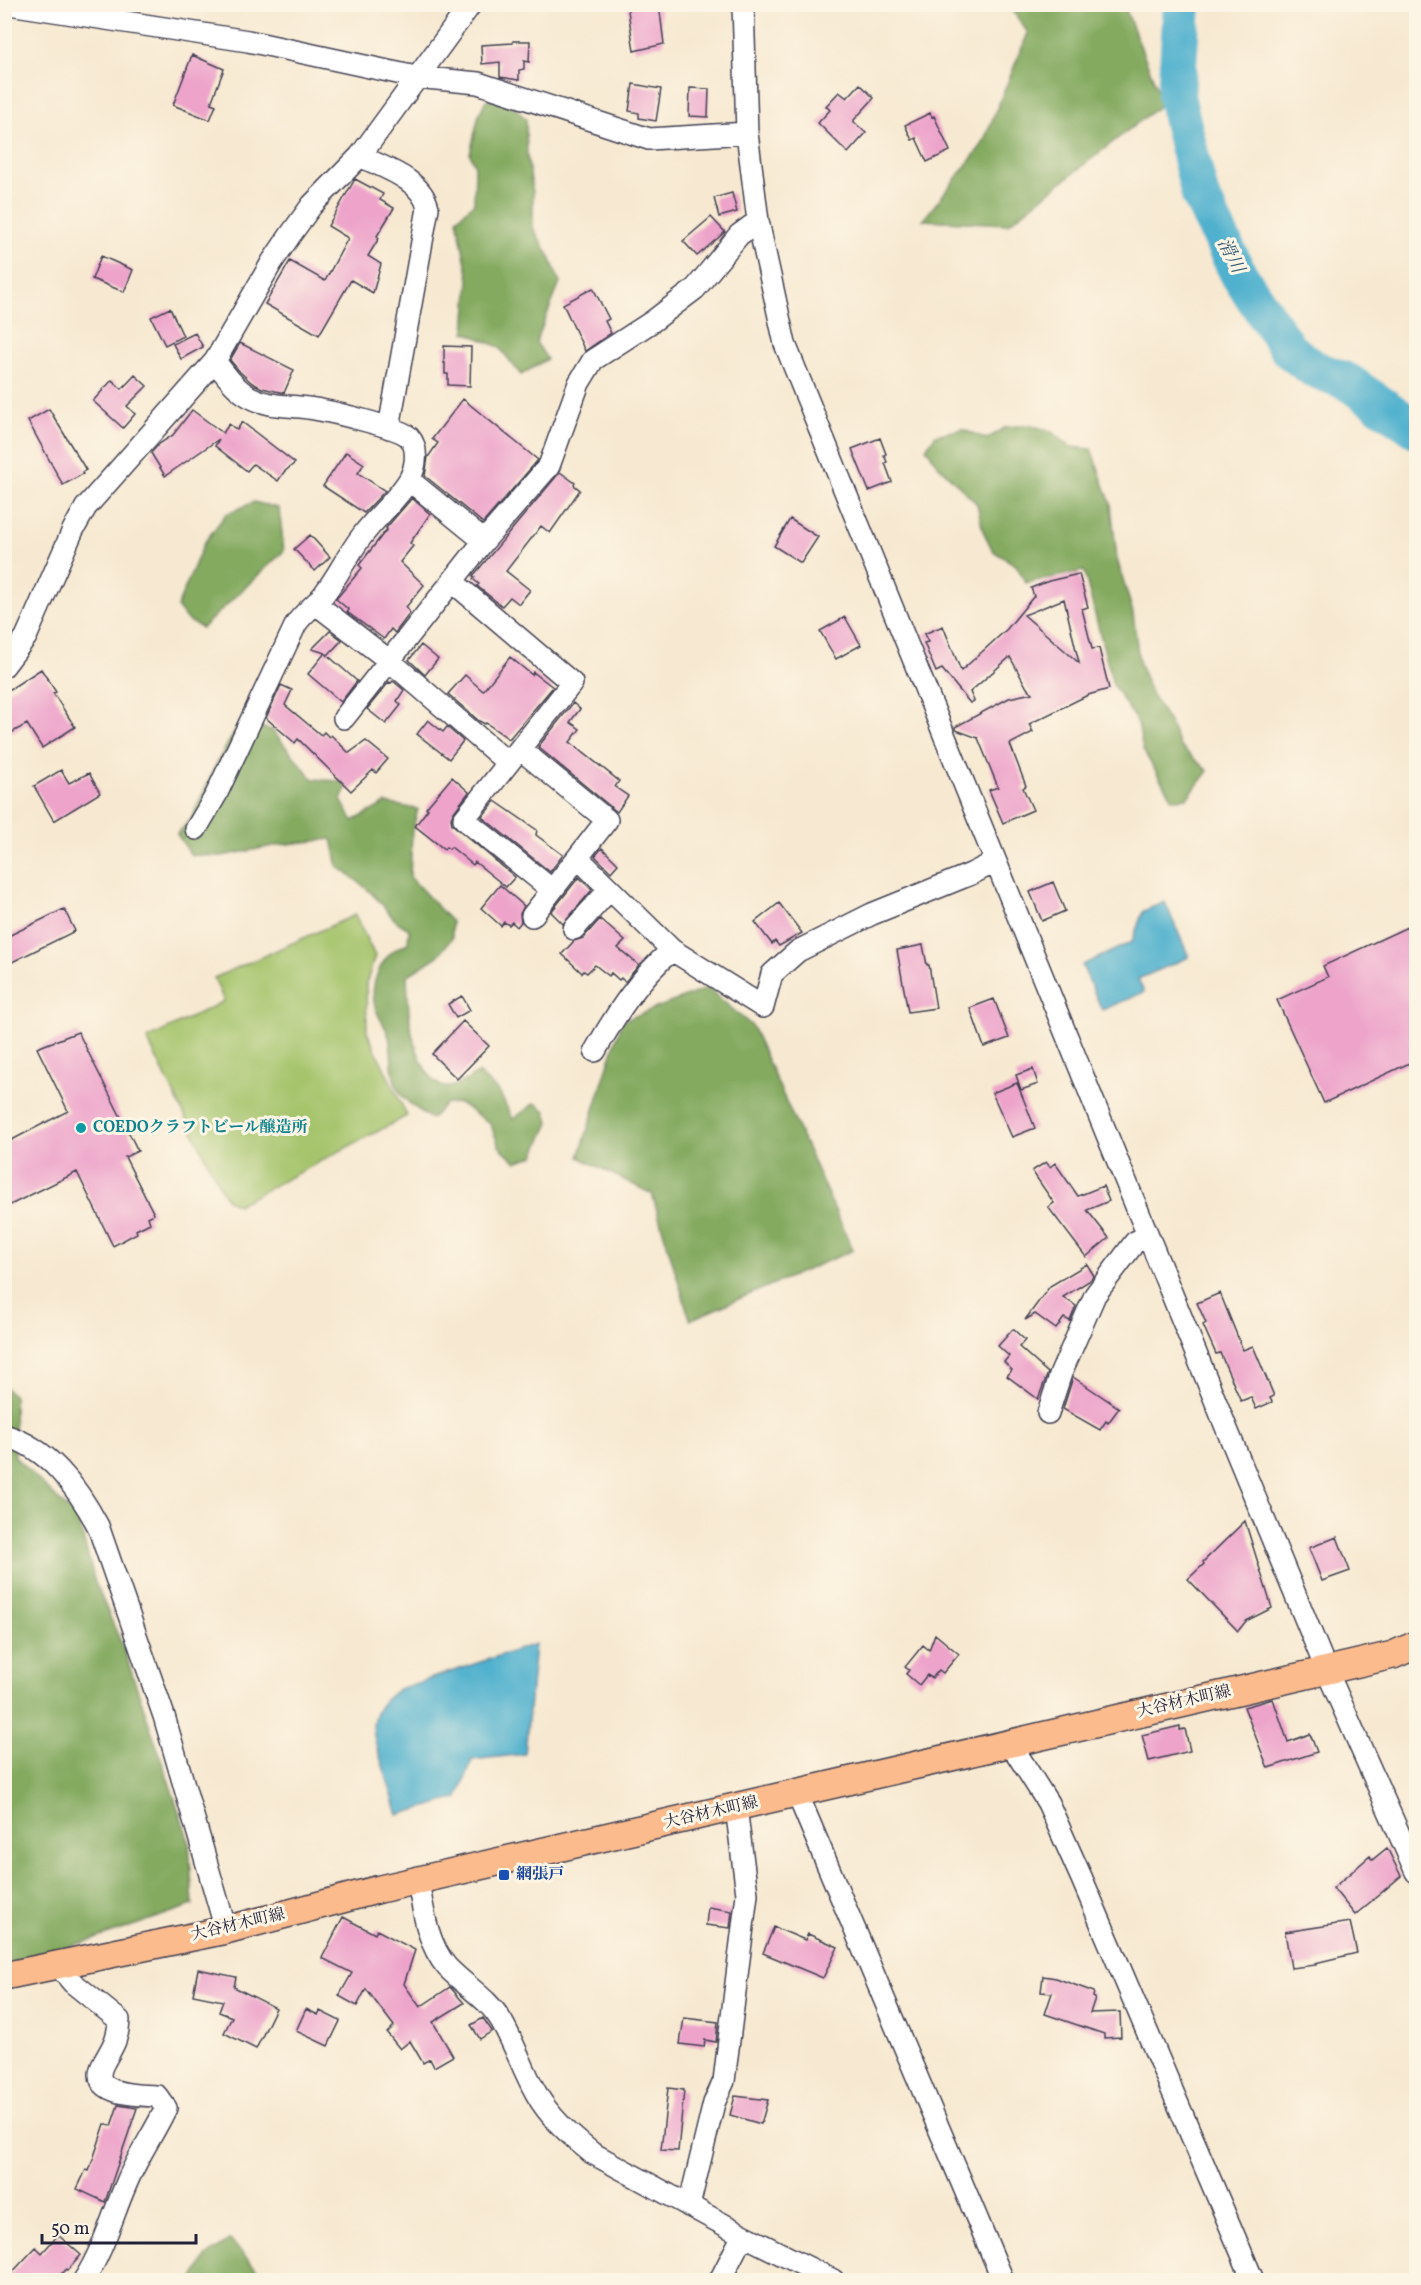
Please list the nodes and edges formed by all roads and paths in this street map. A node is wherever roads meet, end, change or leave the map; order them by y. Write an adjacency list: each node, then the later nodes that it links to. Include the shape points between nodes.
1 (9, 4): 4 (street, via 248,41)
2 (471, 4): 4 (street)
3 (743, 4): 5 (street)
4 (416, 77): 5 (street, via 478,83 649,140); 6 (street)
5 (747, 133): 7 (street)
6 (360, 156): 8 (street, via 312,205 291,234); 9 (street, via 415,184 428,208)
7 (758, 221): 11 (street, via 739,235 695,289 593,360 579,383 549,466); 20 (street, via 785,344)
8 (215, 361): 9 (street, via 236,387 251,398); 15 (street, via 86,507 26,637)
9 (389, 428): 10 (street, via 408,436 415,447)
10 (409, 480): 11 (street); 13 (street, via 361,537)
11 (484, 541): 12 (street)
12 (453, 582): 14 (street); 17 (street, via 572,683)
13 (316, 604): 14 (street); 18 (street, via 296,624 216,795)
14 (391, 662): 16 (street); 17 (street)
15 (4, 666)
16 (344, 718)
17 (514, 756): 19 (street, via 607,820); 21 (street, via 464,819)
18 (196, 829)
19 (578, 858): 21 (street); 22 (street)
20 (995, 862): 25 (street, via 872,914 798,951 772,974 763,1007); 27 (street)
21 (552, 889): 23 (street)
22 (609, 890): 24 (street); 25 (street)
23 (532, 916)
24 (574, 930)
25 (672, 950): 26 (street, via 636,988)
26 (595, 1051)
27 (1148, 1236): 28 (street, via 1135,1242 1095,1294); 31 (street)
28 (1048, 1413)
29 (4, 1435): 37 (street, via 34,1448 57,1468 82,1497 98,1526 164,1716)
30 (1416, 1645): 31 (main road, 大谷材木町線, via 1393,1655)
31 (1326, 1669): 32 (main road, 大谷材木町線); 35 (street)
32 (1010, 1743): 33 (main road, 大谷材木町線); 46 (street, via 1048,1803)
33 (797, 1793): 34 (main road, 大谷材木町線); 45 (street)
34 (736, 1807): 36 (main road, 大谷材木町線); 40 (street, via 747,1894 724,2081 714,2103)
35 (1416, 1872)
36 (418, 1881): 37 (main road, 大谷材木町線); 40 (street, via 438,1954 502,2021 546,2108 592,2153)
37 (226, 1930): 38 (main road, 大谷材木町線)
38 (57, 1964): 39 (main road, 大谷材木町線); 42 (street, via 73,1983 119,2020 118,2038 102,2067 107,2088 157,2096 166,2108 141,2151 98,2259)
39 (4, 1976)
40 (689, 2206): 41 (street)
41 (743, 2235): 43 (street); 44 (street)
42 (84, 2280)
43 (720, 2280)
44 (833, 2280)
45 (1003, 2280)
46 (1253, 2280)

